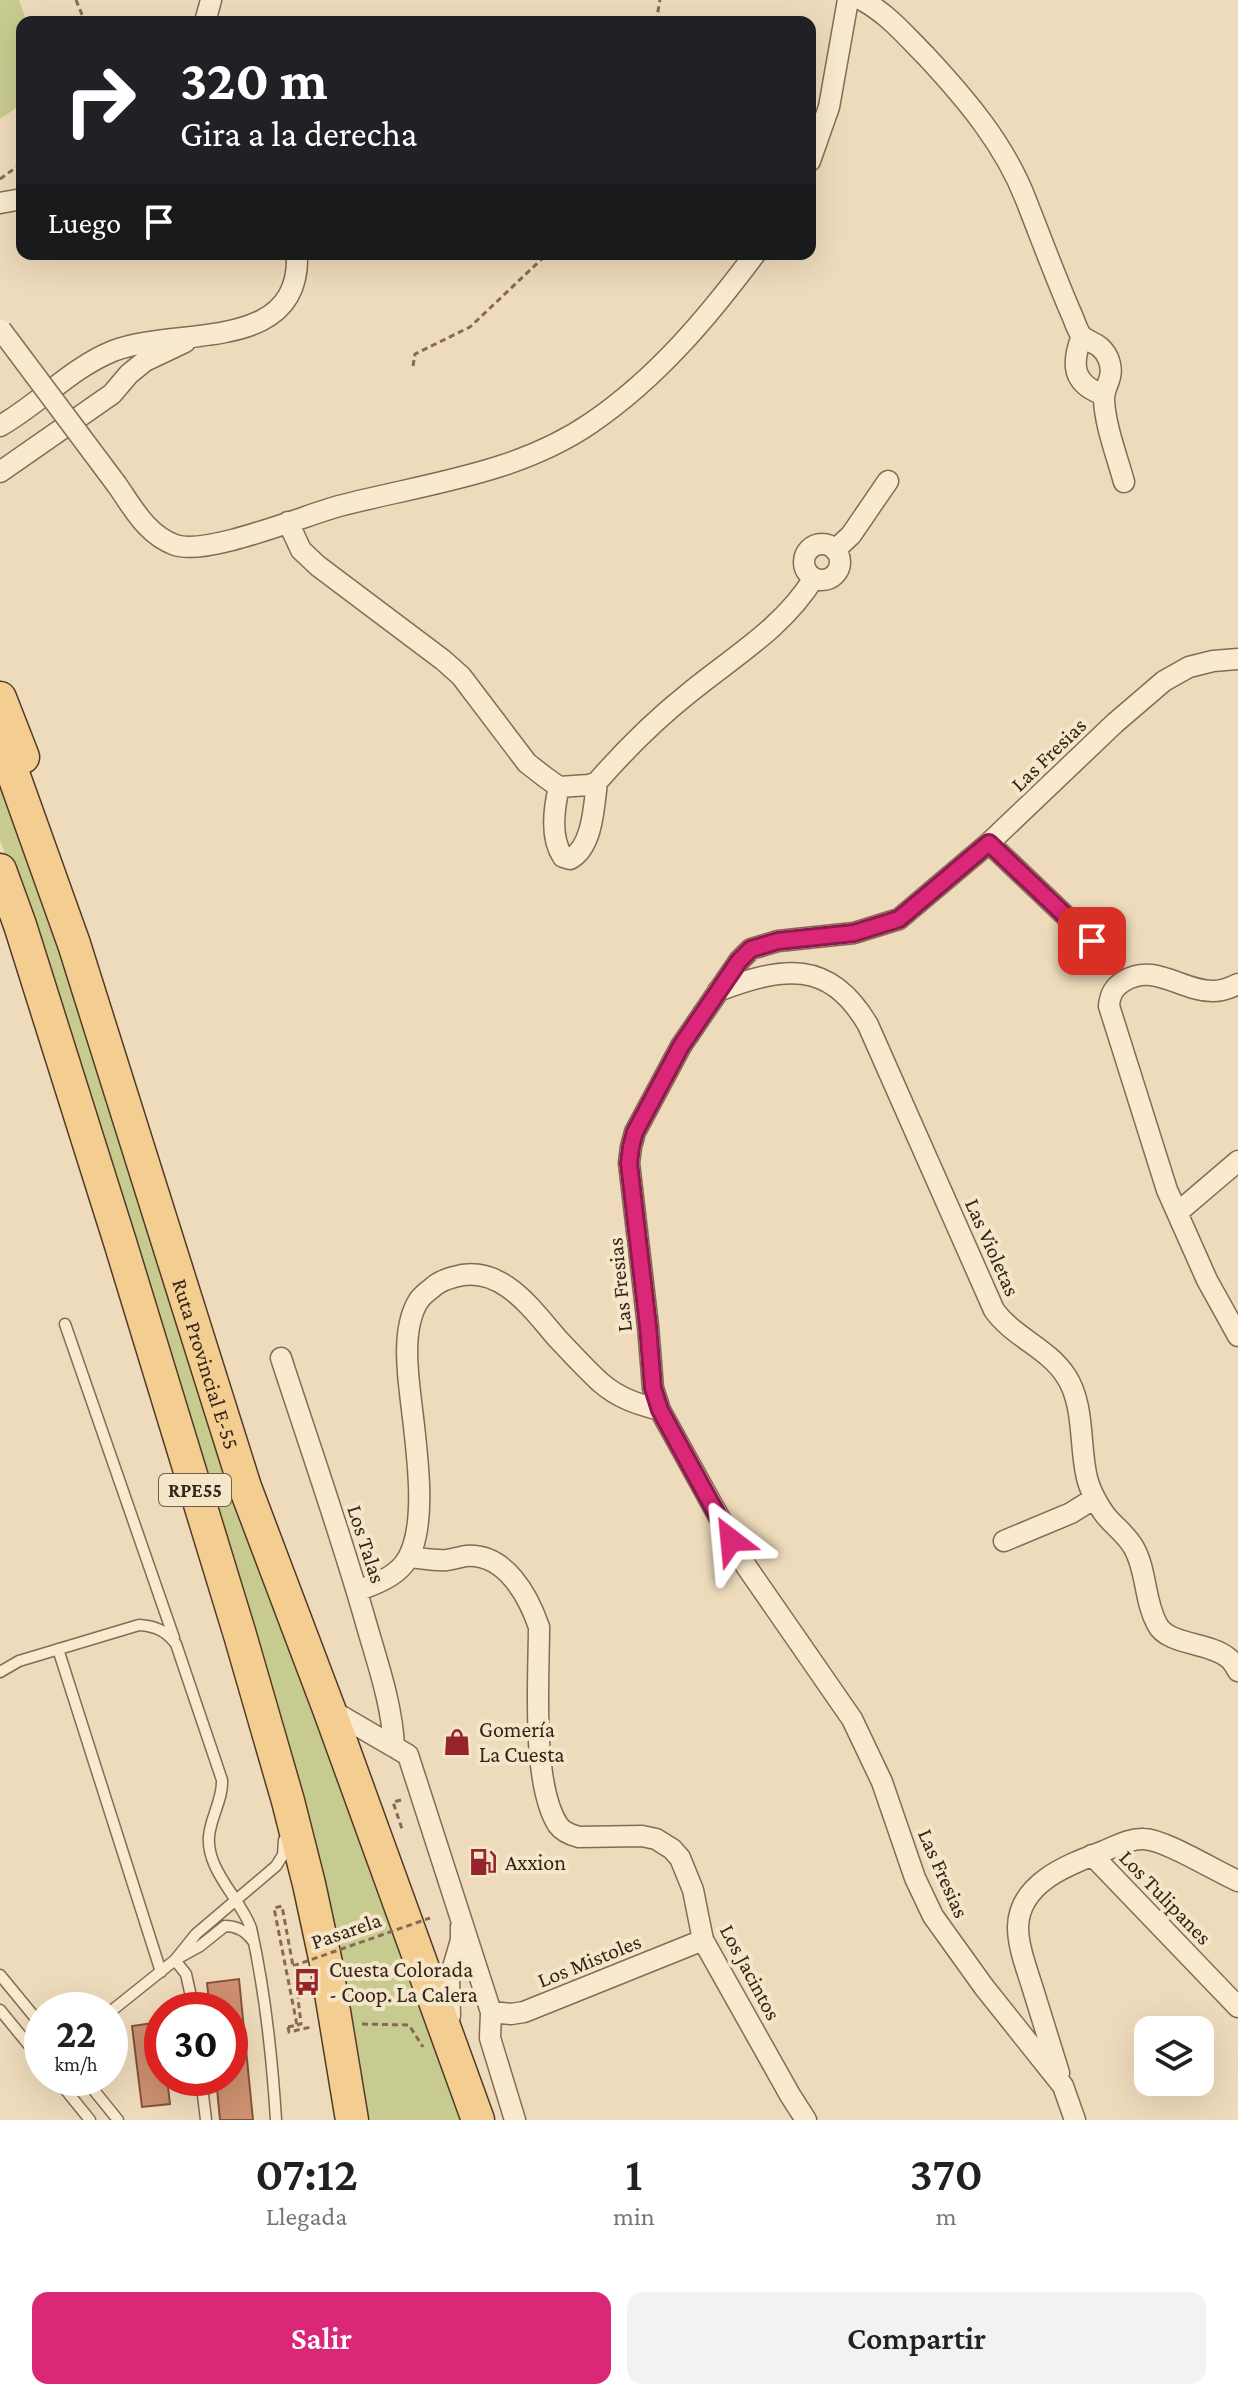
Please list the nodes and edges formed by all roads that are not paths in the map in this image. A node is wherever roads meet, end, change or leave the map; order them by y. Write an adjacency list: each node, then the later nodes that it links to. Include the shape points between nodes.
1 (848, 0): 3 (street, via 829,107)
2 (862, 0): 8 (street, via 903,32 962,94 994,140 1021,187)
3 (816, 144)
4 (298, 260): 7 (street, via 293,288 273,315 229,332)
5 (750, 260): 16 (street, via 693,333 655,371 591,424 558,443 481,472)
6 (0, 330): 16 (street, bridge, via 148,528 177,546 194,547)
7 (200, 335): 9 (street, via 130,346); 10 (street, via 145,361)
8 (1082, 336): 11 (street, via 1101,347 1108,359 1111,374); 11 (street, via 1076,369 1089,387)
9 (95, 360): 10 (street, via 113,368 117,380); 12 (street)
10 (112, 394): 13 (street)
11 (1104, 395): 15 (street)
12 (0, 426)
13 (0, 472)
14 (888, 481): 20 (street, via 835,550 822,544 807,552 806,569 814,578 783,619 650,726)
15 (1124, 482)
16 (288, 522): 21 (street, via 301,550 461,676 527,763)
17 (1238, 659): 22 (street, Las Fresias, via 1189,667 1164,681)
18 (0, 698): 24 (main road, RPE55, via 42,806)
19 (0, 737): 24 (main road, Ruta Provincial E-55 / RPE55)
20 (597, 782): 21 (street); 21 (street, via 587,835 570,859 563,857 556,842)
21 (559, 787)
22 (989, 843): 25 (street); 27 (street, Las Fresias, via 899,919 854,933 765,943 739,961)
23 (0, 870): 38 (main road, Ruta Provincial E-55 / RPE55)
24 (54, 884): 44 (main road, Ruta Provincial E-55 / RPE55, via 245,1487)
25 (1092, 941)
26 (1238, 984): 29 (street, via 1213,991 1146,973 1120,983 1110,994 1112,1018)
27 (718, 991): 33 (street, Las Fresias, via 674,1058 631,1147 653,1388); 34 (street, Las Violetas, via 747,980 795,973 826,980 856,1005 994,1310 1066,1377)
28 (1238, 1161): 29 (street)
29 (1177, 1213): 31 (street)
30 (65, 1324): 39 (lane)
31 (1238, 1336)
32 (281, 1358): 37 (street, Los Talas)
33 (660, 1410): 36 (street, via 623,1399 602,1384 505,1285 475,1274 437,1283 419,1300 408,1335 419,1502); 64 (street, Las Fresias, via 746,1566 852,1719 933,1916)
34 (1095, 1498): 35 (street); 41 (street, Las Violetas, via 1133,1546 1157,1627 1167,1636 1230,1658)
35 (1004, 1541)
36 (409, 1557): 37 (street, via 379,1582); 51 (street, Los Jacintos, via 486,1558 518,1585 539,1627 541,1770 558,1825 569,1835 642,1836 672,1849 688,1872)
37 (357, 1591): 45 (street, Los Talas, via 388,1701)
38 (240, 1635): 43 (lane, RPE55); 72 (main road, Ruta Provincial E-55 / RPE55, via 309,1884)
39 (176, 1644): 40 (lane, via 167,1632 139,1625); 49 (lane, via 222,1780 209,1851)
40 (58, 1649): 42 (lane); 54 (lane)
41 (1238, 1671)
42 (0, 1672)
43 (241, 1676)
44 (329, 1709): 45 (street); 63 (main road, Ruta Provincial E-55 / RPE55)
45 (394, 1747): 50 (street, via 408,1755)
46 (284, 1835): 49 (lane, via 283,1855 276,1866)
47 (1092, 1855): 48 (street, via 1144,1839); 59 (street, Los Tulipanes); 64 (street, via 1045,1878 1023,1906 1018,1924)
48 (1238, 1881)
49 (241, 1899): 52 (lane); 52 (lane, via 255,1920); 53 (lane, via 196,1934)
50 (461, 1914): 61 (street); 63 (street)
51 (703, 1940): 61 (street, Los Mistoles, via 524,2012); 75 (street, Los Jacintos)
52 (255, 1947): 53 (lane, via 246,1932 225,1926); 71 (lane, via 266,2003)
53 (175, 1960): 54 (lane); 56 (lane, via 186,1974)
54 (161, 1972): 57 (lane)
55 (0, 1975): 58 (lane)
56 (190, 1992)
57 (128, 1998)
58 (24, 2004)
59 (1238, 2007)
60 (0, 2010): 62 (lane)
61 (491, 2012): 74 (street, via 490,2038)
62 (24, 2039)
63 (442, 2057): 73 (main road, Ruta Provincial E-55 / RPE55)
64 (1063, 2086): 76 (street, Las Fresias)
65 (71, 2096): 68 (lane)
66 (99, 2096): 69 (lane)
67 (203, 2096): 70 (lane)
68 (90, 2120)
69 (118, 2120)
70 (206, 2120)
71 (276, 2120)
72 (352, 2120)
73 (478, 2120)
74 (515, 2120)
75 (806, 2120)
76 (1075, 2120)

